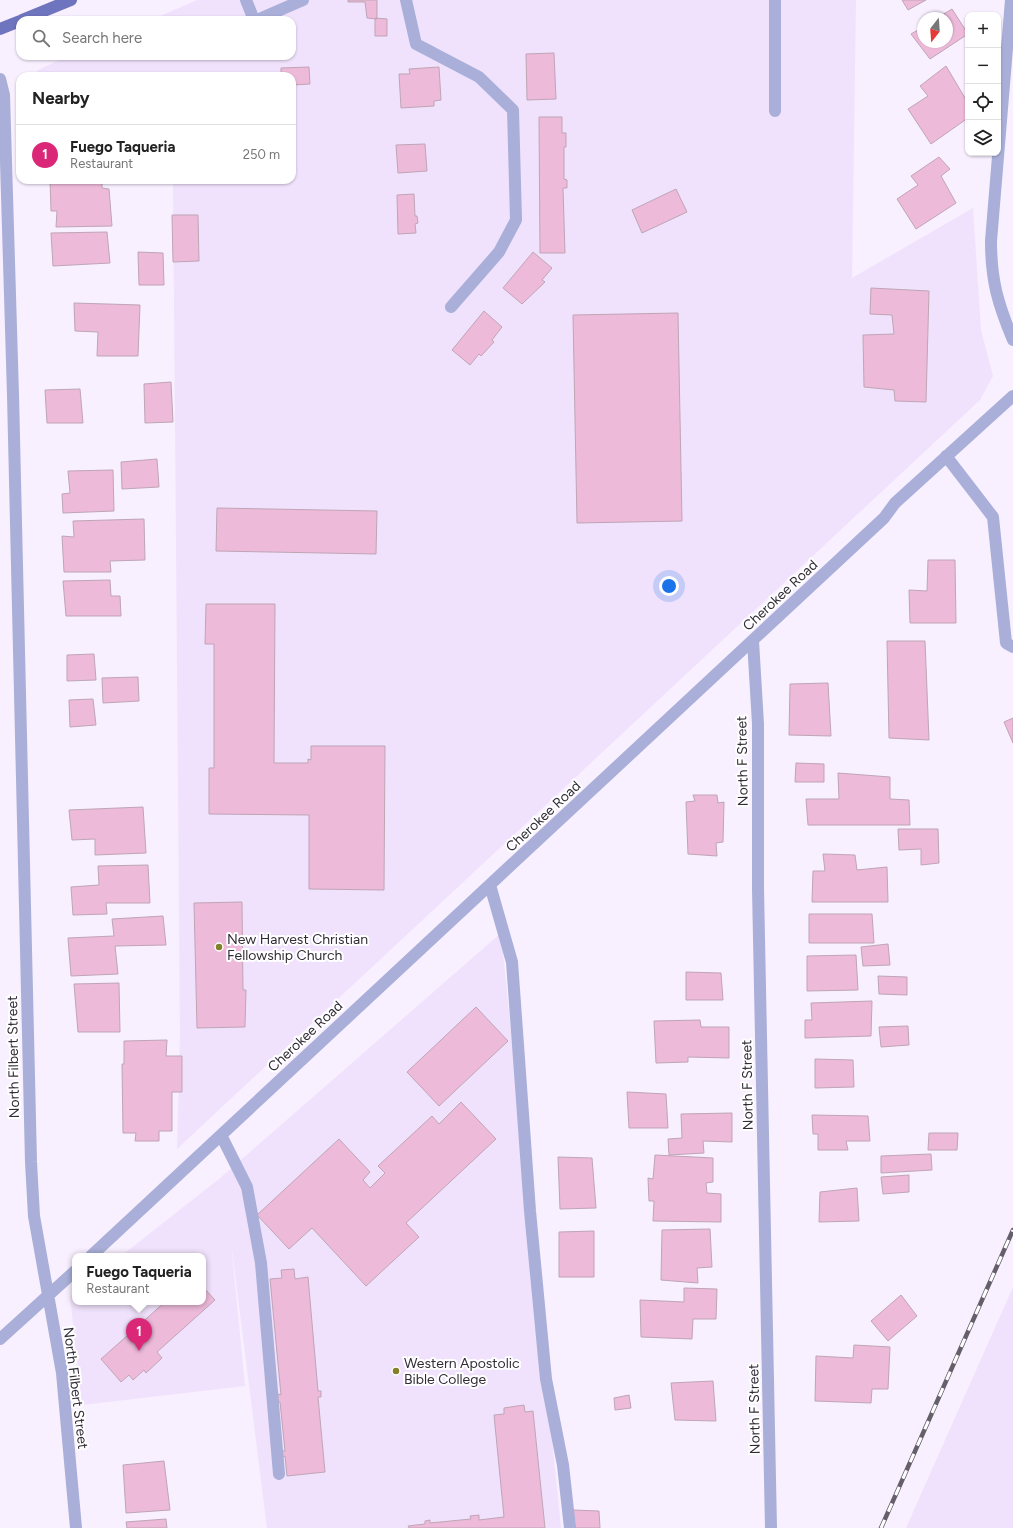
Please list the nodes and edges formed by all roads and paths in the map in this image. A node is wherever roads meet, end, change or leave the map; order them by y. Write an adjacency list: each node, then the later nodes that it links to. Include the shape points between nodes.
1 (71, 0): 7 (main road)
2 (246, 0): 8 (street)
3 (303, 0): 9 (street)
4 (406, 0): 15 (street, via 416,44 480,77 513,110 516,220 499,252)
5 (776, 0): 13 (street)
6 (1011, 0): 16 (street, via 991,262 993,284 1000,311)
7 (31, 16)
8 (252, 16)
9 (266, 16)
10 (16, 22): 11 (main road)
11 (0, 29)
12 (0, 79): 14 (street, North Filbert Street, via 4,94)
13 (775, 111)
14 (4, 201): 25 (street, North Filbert Street, via 13,403 31,1162 34,1216)
15 (451, 307)
16 (1013, 340)
17 (1013, 396): 18 (street, Cherokee Road)
18 (946, 456): 19 (street, Cherokee Road, via 894,503 884,518); 20 (street, via 994,517 1006,643)
19 (753, 641): 21 (street, Cherokee Road); 30 (street, North F Street, via 758,724 758,897)
20 (1013, 647)
21 (490, 885): 22 (street, Cherokee Road); 29 (street, via 512,962 530,1211 546,1371 563,1465)
22 (221, 1135): 23 (street, Cherokee Road); 27 (street, via 247,1187 260,1263)
23 (94, 1253)
24 (72, 1274): 25 (street)
25 (48, 1296): 26 (street); 28 (street, North Filbert Street, via 62,1373)
26 (0, 1339)
27 (279, 1474)
28 (76, 1528)
29 (570, 1528)
30 (771, 1528)

